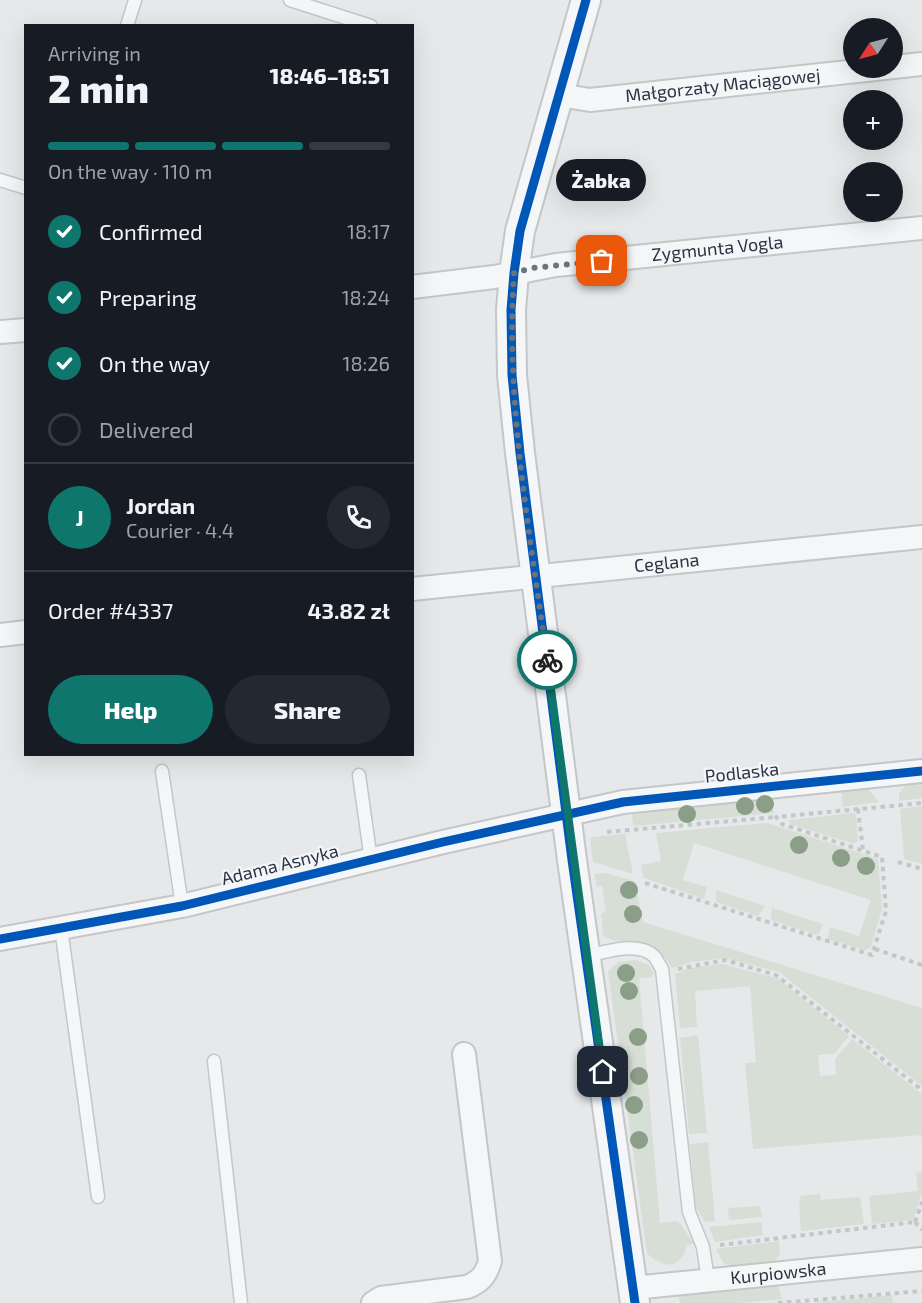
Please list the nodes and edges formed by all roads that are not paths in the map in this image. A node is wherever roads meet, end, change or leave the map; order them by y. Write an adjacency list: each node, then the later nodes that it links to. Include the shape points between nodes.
1 (135, 0): 4 (lane)
2 (290, 0): 5 (lane)
3 (586, 0): 7 (street)
4 (128, 24)
5 (365, 24)
6 (922, 64): 7 (street, Małgorzaty Maciągowej, via 590,100)
7 (559, 95): 11 (street, via 520,231)
8 (0, 180): 9 (lane)
9 (24, 187)
10 (922, 228): 11 (street, Zygmunta Vogla, via 568,264)
11 (514, 273): 12 (street, Zygmunta Vogla); 16 (street, via 512,375)
12 (414, 287)
13 (24, 330): 14 (street)
14 (0, 333)
15 (922, 537): 16 (street, Ceglana)
16 (535, 576): 17 (street, Ceglana); 23 (street)
17 (414, 589)
18 (24, 632): 19 (street)
19 (0, 635)
20 (162, 771): 25 (lane)
21 (922, 771): 23 (street, Podlaska, via 623,802)
22 (358, 775): 24 (lane)
23 (566, 814): 24 (street, Adama Asnyka); 28 (street)
24 (371, 860): 25 (street, Adama Asnyka)
25 (182, 906): 26 (street, Adama Asnyka)
26 (61, 928): 27 (street, Adama Asnyka); 31 (lane)
27 (0, 939)
28 (586, 956): 33 (lane, via 635,948 654,957 663,973 688,1212 703,1247); 34 (street)
29 (464, 1054): 36 (street, via 490,1261 486,1272 467,1287 381,1298)
30 (214, 1060): 35 (lane)
31 (98, 1197)
32 (922, 1259): 33 (street, Kurpiowska)
33 (708, 1280): 34 (street, Kurpiowska)
34 (634, 1296)
35 (241, 1303)
36 (373, 1303)

